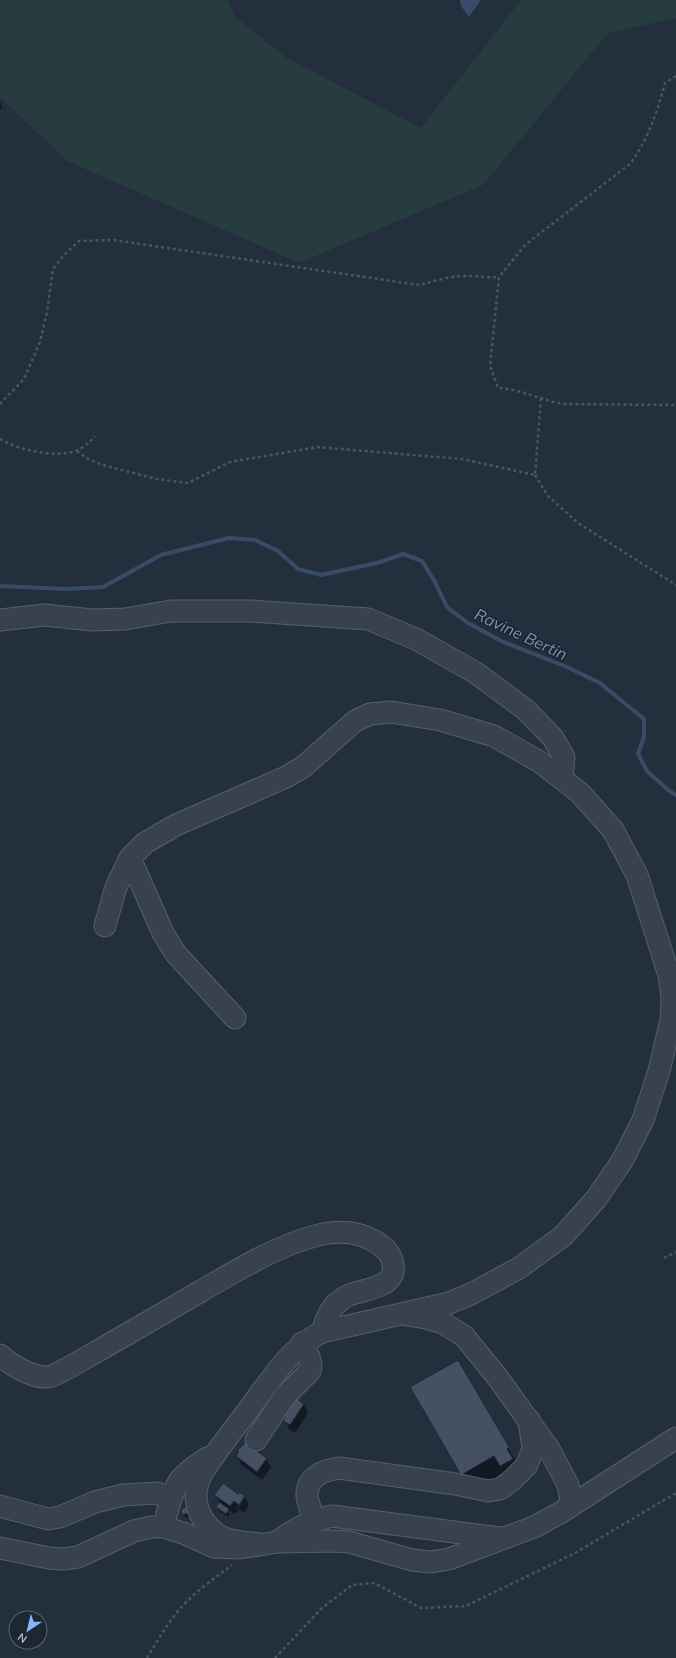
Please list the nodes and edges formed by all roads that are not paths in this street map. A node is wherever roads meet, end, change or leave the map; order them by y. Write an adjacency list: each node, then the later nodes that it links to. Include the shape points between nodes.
1 (0, 620): 2 (lane, via 44,615 105,620 171,611 251,611 368,619 416,638 476,673 526,710 553,738 564,757)
2 (562, 779): 3 (lane, via 540,762 494,736 440,720 391,712 370,714 354,721 303,767 286,777 176,825 145,843); 6 (lane, via 580,793 613,830 637,874 670,975 671,1020 659,1071 643,1120 622,1161 596,1199 563,1236 519,1268 471,1294)
3 (130, 858): 4 (lane, via 116,887); 5 (lane, via 163,933 176,954)
4 (105, 926)
5 (235, 1018)
6 (399, 1314): 7 (lane); 10 (lane, via 443,1323 464,1336)
7 (322, 1332): 8 (lane); 9 (lane, via 326,1318 335,1304 351,1294 367,1291 390,1279 393,1272 392,1259 384,1248 372,1239 341,1232 322,1235 263,1255 68,1368 48,1377 12,1365)
8 (302, 1343): 12 (lane, via 309,1357 310,1371 285,1396); 13 (lane, via 289,1356)
9 (0, 1355)
10 (529, 1420): 15 (lane, via 549,1449 568,1485); 18 (lane, via 533,1448 527,1465 511,1482 500,1489 488,1491 339,1468 326,1470 316,1476 307,1495)
11 (676, 1438): 15 (lane)
12 (256, 1440)
13 (216, 1453): 14 (lane, via 185,1474 173,1490); 17 (lane, via 199,1479 196,1503)
14 (170, 1499): 16 (lane, via 157,1492 123,1495 95,1502 60,1517 48,1518); 19 (lane)
15 (572, 1505): 21 (lane, via 534,1527)
16 (0, 1506)
17 (199, 1513): 20 (lane); 22 (lane, via 218,1535 229,1540)
18 (314, 1520): 21 (lane, via 332,1516); 22 (lane)
19 (163, 1528): 20 (lane); 23 (lane, via 134,1530 78,1557 63,1560)
20 (183, 1533): 22 (lane, via 214,1547 240,1548)
21 (503, 1539): 22 (lane, via 466,1545 442,1545 320,1531)
22 (268, 1543)
23 (0, 1548)

